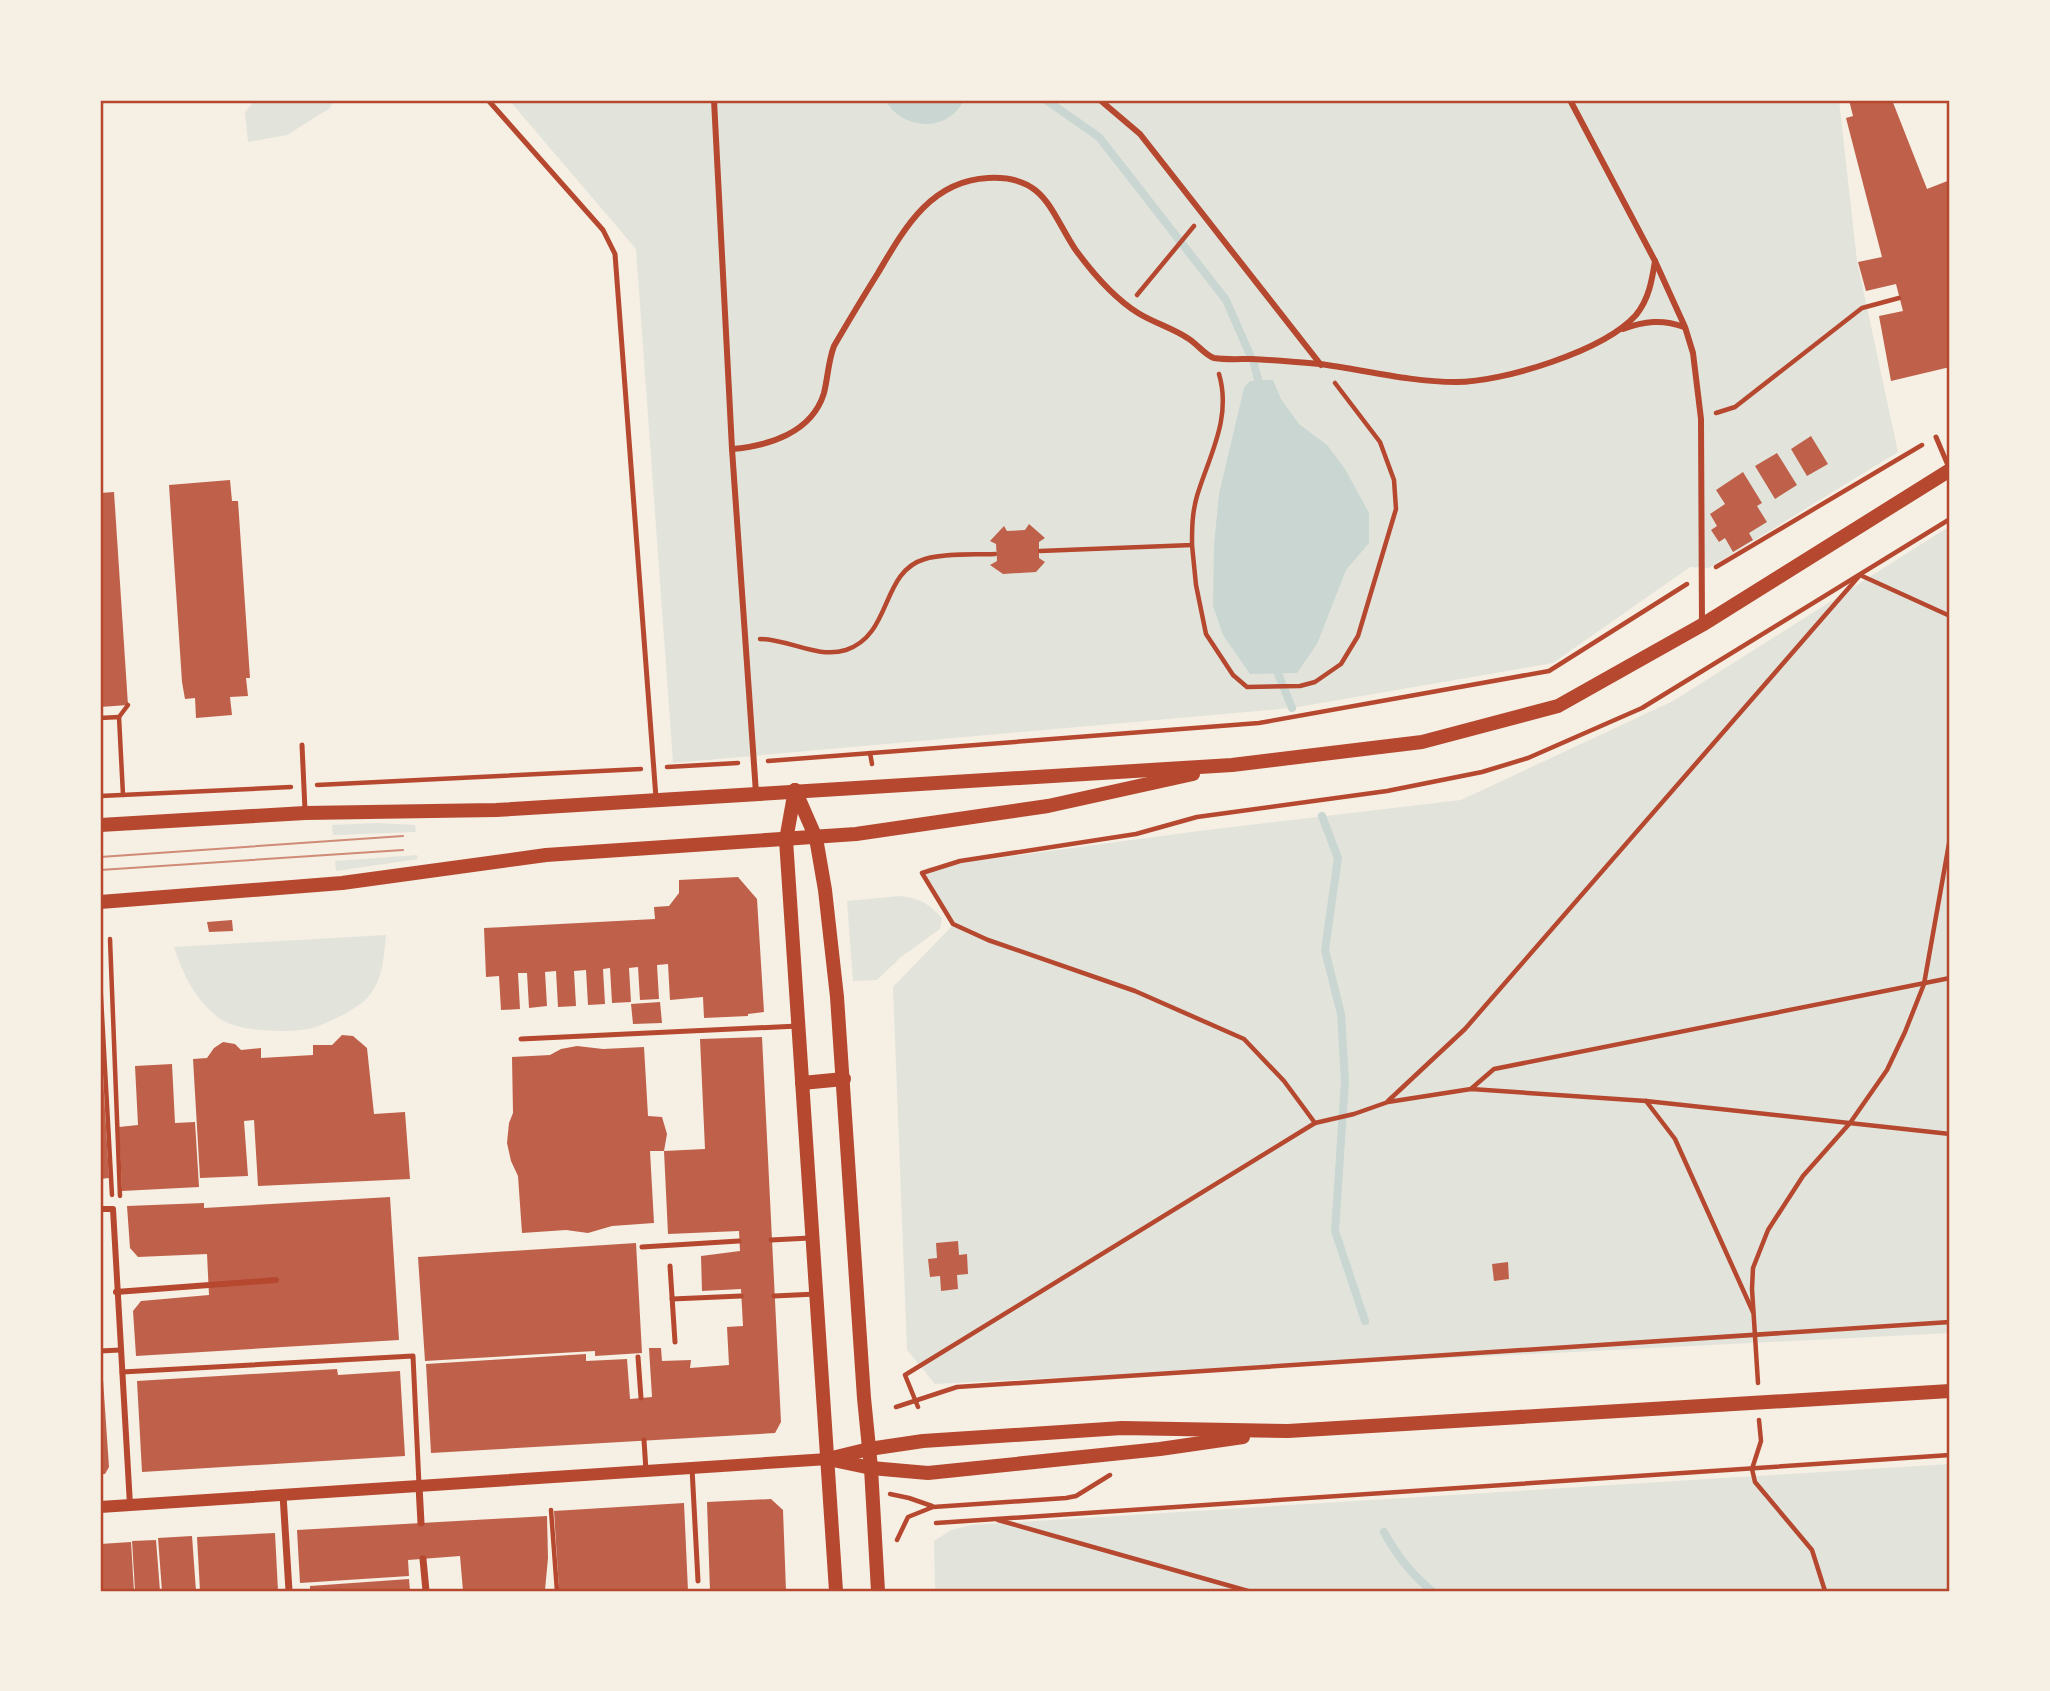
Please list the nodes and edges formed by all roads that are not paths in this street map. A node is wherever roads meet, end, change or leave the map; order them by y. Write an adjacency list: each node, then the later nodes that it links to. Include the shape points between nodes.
1 (488, 100): 17 (lane, via 603,230 615,254)
2 (714, 100): 10 (street)
3 (1100, 100): 8 (street, via 1140,134)
4 (1570, 100): 5 (street)
5 (1655, 261): 6 (street); 7 (street, via 1641,307)
6 (1685, 327): 7 (street, via 1645,322); 12 (street, via 1701,419)
7 (1609, 335): 8 (street, via 1549,362 1466,382)
8 (1321, 365): 10 (street, via 1212,358 1183,334 1128,306 1084,259 1044,197 1011,180 965,181 939,193 901,234 834,346 817,409 784,438)
9 (1936, 437): 11 (lane)
10 (732, 449): 16 (street)
11 (1950, 470): 12 (main road)
12 (1702, 625): 14 (main road, via 1558,706 1422,742)
13 (302, 745): 18 (lane)
14 (1232, 765): 15 (main road); 20 (main road, via 1048,806)
15 (795, 790): 16 (main road); 20 (main road); 21 (main road)
16 (756, 793): 17 (main road)
17 (656, 801): 18 (main road)
18 (305, 813): 19 (main road)
19 (100, 825)
20 (816, 838): 21 (main road); 25 (main road)
21 (786, 840): 22 (main road, via 545,855 342,883); 23 (main road)
22 (100, 902)
23 (798, 1026): 24 (lane); 26 (main road)
24 (521, 1039)
25 (844, 1079): 26 (main road); 48 (main road)
26 (802, 1083): 28 (main road)
27 (100, 1209): 34 (street, via 113,1209)
28 (813, 1238): 29 (lane); 35 (main road)
29 (771, 1240)
30 (739, 1241): 31 (lane)
31 (642, 1247)
32 (670, 1266): 38 (lane)
33 (276, 1280): 34 (street)
34 (116, 1292): 40 (street)
35 (817, 1294): 37 (lane); 49 (main road)
36 (741, 1296): 38 (lane)
37 (774, 1296)
38 (672, 1299): 39 (lane)
39 (675, 1342)
40 (120, 1350): 41 (lane); 43 (street)
41 (100, 1351)
42 (638, 1357): 45 (lane)
43 (122, 1373): 53 (lane, via 413,1356); 55 (street)
44 (1950, 1391): 46 (main road)
45 (641, 1398)
46 (1288, 1431): 48 (main road, via 1122,1428 923,1441); 51 (main road, via 939,1472)
47 (644, 1440): 52 (lane)
48 (869, 1449): 49 (main road); 51 (main road)
49 (828, 1459): 50 (street); 51 (main road); 62 (main road)
50 (692, 1468): 52 (street); 59 (lane)
51 (871, 1468): 63 (main road)
52 (646, 1471): 53 (street)
53 (419, 1486): 54 (street); 57 (street)
54 (283, 1495): 55 (street); 60 (street)
55 (130, 1505): 56 (street)
56 (100, 1507)
57 (421, 1523)
58 (424, 1559): 61 (street)
59 (698, 1581)
60 (289, 1591)
61 (426, 1591)
62 (836, 1591)
63 (878, 1591)

